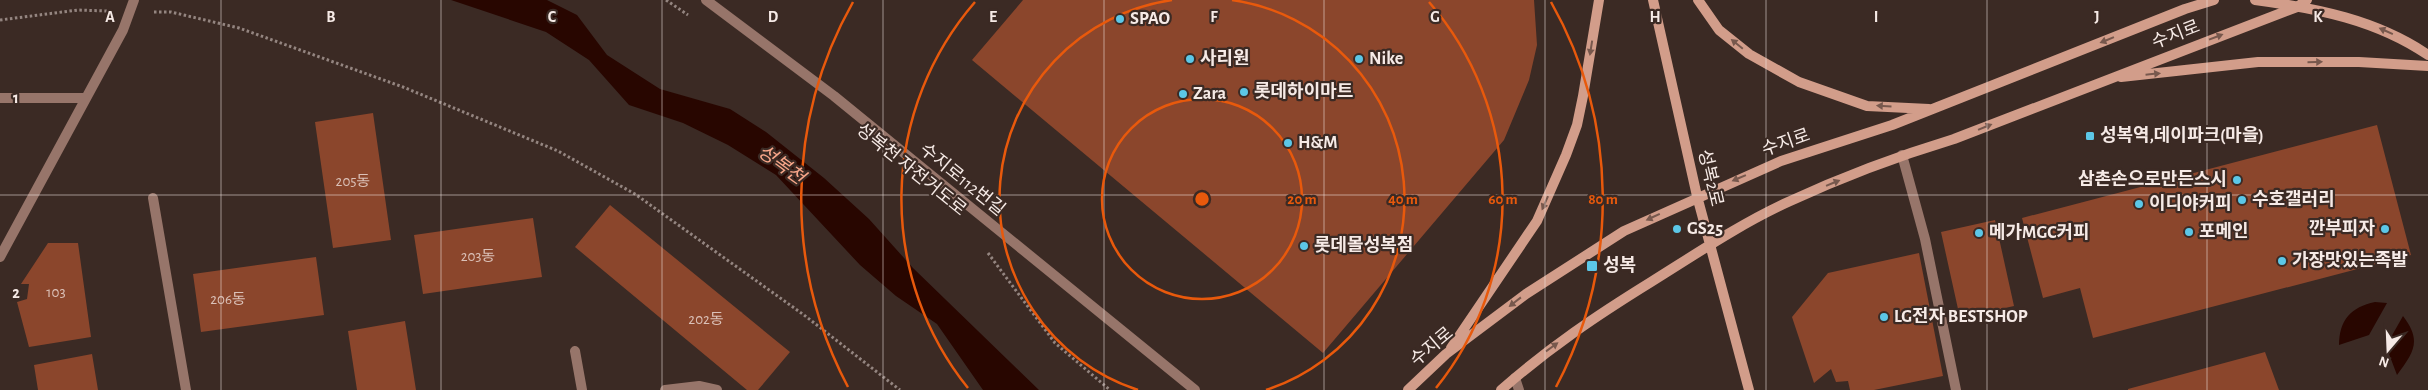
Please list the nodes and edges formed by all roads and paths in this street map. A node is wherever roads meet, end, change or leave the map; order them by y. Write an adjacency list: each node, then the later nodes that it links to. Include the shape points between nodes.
1 (134, 0): 21 (street, via 123,30)
2 (666, 0): 15 (path)
3 (706, 0): 38 (street, 수지로112번길, via 834,96)
4 (1599, 0): 30 (main road, one-way to 30, via 1577,125 1566,155 1537,220)
5 (1653, 0): 24 (main road, 성복2로)
6 (1698, 0): 22 (main road, one-way to 6, via 1867,106 1799,82 1749,54 1719,30)
7 (2198, 0): 12 (main road)
8 (2214, 0): 12 (main road, 수지로)
9 (2255, 0): 11 (main road)
10 (2307, 0): 11 (main road, 수지로)
11 (2297, 7): 17 (main road, one-way to 11, via 2368,24); 19 (main road, 수지로, one-way to 11)
12 (2185, 9): 22 (main road, 수지로, one-way to 22)
13 (115, 11): 16 (path, via 78,10)
14 (152, 12): 36 (path, via 171,12 239,28 403,87 558,151 635,194 804,315)
15 (690, 16)
16 (0, 20)
17 (2428, 55)
18 (2428, 66): 19 (main road, one-way to 18, via 2258,62)
19 (2105, 79): 23 (main road, 수지로, one-way to 19, via 1954,139)
20 (0, 98): 21 (street)
21 (86, 98): 28 (street)
22 (1933, 109): 24 (main road, 수지로, one-way to 24, via 1780,161)
23 (1902, 155): 26 (main road, 수지로, one-way to 23, via 1788,202); 43 (street, via 1925,239)
24 (1697, 196): 26 (main road, 성복2로); 30 (main road, 수지로, one-way to 30, via 1624,231 1526,294)
25 (153, 198): 32 (street)
26 (1710, 245): 31 (main road, 수지로, one-way to 26, via 1583,324); 42 (main road, 성복2로)
27 (986, 251): 37 (path, via 1055,343)
28 (0, 257)
29 (575, 351): 33 (street)
30 (1446, 354): 39 (main road, 수지로)
31 (1514, 378): 40 (main road, 수지로); 41 (street)
32 (186, 390)
33 (582, 390)
34 (665, 390): 35 (street, via 699,386)
35 (717, 390)
36 (900, 390)
37 (1110, 390)
38 (1194, 390)
39 (1408, 390)
40 (1501, 390)
41 (1520, 390)
42 (1749, 390)
43 (1956, 390)

